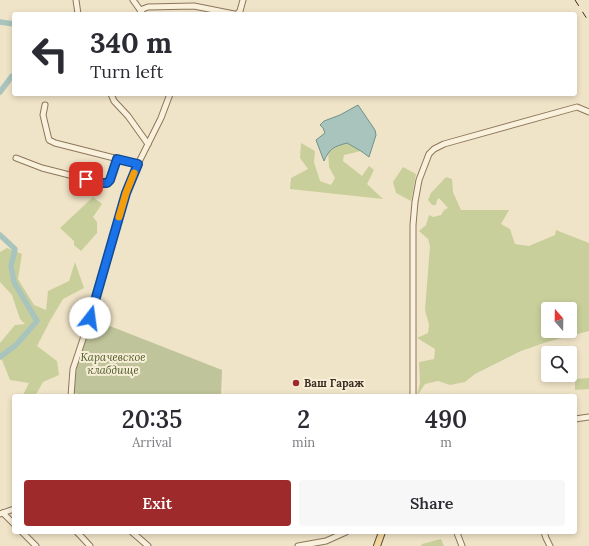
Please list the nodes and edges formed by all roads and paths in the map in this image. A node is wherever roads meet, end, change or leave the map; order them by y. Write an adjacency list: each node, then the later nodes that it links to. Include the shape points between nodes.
1 (76, 0): 4 (street)
2 (133, 0): 5 (street)
3 (243, 0): 7 (street)
4 (78, 12)
5 (142, 12): 6 (street, via 148,7 194,6)
6 (226, 12)
7 (239, 12)
8 (111, 96): 12 (street)
9 (169, 96): 12 (street)
10 (45, 105): 14 (street, via 43,115 49,140)
11 (589, 112): 17 (street, via 577,107 444,144 428,154 419,180 413,225)
12 (148, 144): 15 (street)
13 (16, 158): 14 (street, via 42,168 101,183 110,180)
14 (117, 159): 15 (street)
15 (138, 164): 16 (street, via 126,193 76,361)
16 (71, 394)
17 (413, 394)
18 (589, 417): 19 (street)
19 (577, 419)
20 (12, 510): 21 (street)
21 (2, 513): 22 (street)
22 (12, 522)
23 (24, 534): 30 (street)
24 (79, 534): 31 (street)
25 (134, 534): 32 (street)
26 (342, 534): 33 (street, via 326,541)
27 (381, 534): 34 (main road)
28 (457, 534): 35 (street)
29 (545, 534): 36 (street)
30 (36, 546)
31 (90, 546)
32 (148, 546)
33 (298, 546)
34 (377, 546)
35 (462, 546)
36 (550, 546)

